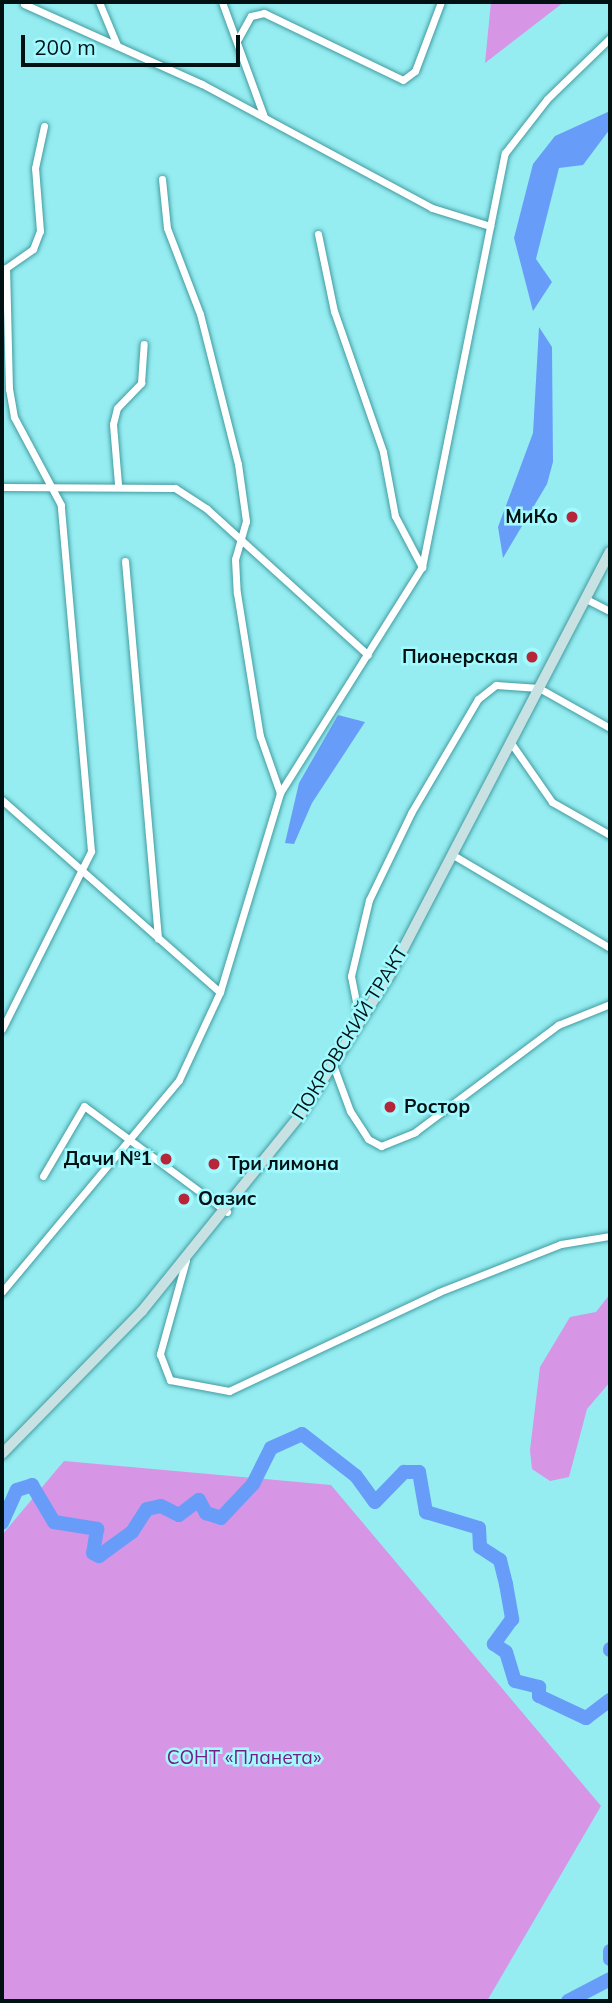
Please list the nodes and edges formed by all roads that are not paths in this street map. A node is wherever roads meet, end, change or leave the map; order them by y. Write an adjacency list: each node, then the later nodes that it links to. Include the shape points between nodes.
1 (99, 2): 7 (street)
2 (222, 2): 6 (street)
3 (440, 2): 6 (street, via 415,71 403,80 264,13 251,16)
4 (24, 4): 7 (street)
5 (610, 38): 11 (street, via 522,127 505,153)
6 (238, 39): 8 (street)
7 (117, 45): 8 (street)
8 (264, 117): 11 (street, via 432,208)
9 (44, 126): 13 (street, via 35,168 40,231 33,249)
10 (162, 179): 18 (street, via 167,228 196,302 238,464 246,521)
11 (490, 226): 21 (street)
12 (318, 234): 21 (street, via 334,312 383,452 395,516)
13 (4, 267): 16 (street, via 10,405)
14 (144, 344): 15 (street, via 141,383 117,408 113,424)
15 (118, 484): 16 (street); 18 (street, via 190,495)
16 (56, 486): 17 (street); 32 (street, via 91,851)
17 (2, 487)
18 (240, 546): 24 (street); 28 (street, via 237,593 252,700)
19 (610, 552): 22 (main road, ПОКРОВСКИЙ ТРАКТ)
20 (125, 561): 33 (street)
21 (422, 567): 24 (street)
22 (586, 598): 23 (street); 25 (main road, ПОКРОВСКИЙ ТРАКТ)
23 (610, 611)
24 (368, 655): 28 (street)
25 (539, 688): 26 (street); 27 (main road, ПОКРОВСКИЙ ТРАКТ); 37 (street, via 496,685 478,699 411,813 354,948 351,976)
26 (610, 728)
27 (511, 743): 30 (street, via 552,802); 31 (main road, ПОКРОВСКИЙ ТРАКТ)
28 (280, 793): 35 (street)
29 (2, 800): 32 (street)
30 (610, 835)
31 (453, 855): 34 (street); 37 (main road, ПОКРОВСКИЙ ТРАКТ)
32 (83, 874): 33 (street); 38 (street)
33 (158, 940): 35 (street)
34 (610, 948)
35 (220, 992): 40 (street, via 195,1053)
36 (610, 1004): 39 (street, via 558,1024 415,1132 381,1146 368,1139 350,1111)
37 (360, 1022): 39 (main road, ПОКРОВСКИЙ ТРАКТ)
38 (2, 1029)
39 (333, 1065): 42 (main road, ПОКРОВСКИЙ ТРАКТ)
40 (136, 1139): 41 (street, via 93,1109 78,1108); 42 (street); 45 (street)
41 (43, 1176)
42 (227, 1212): 44 (main road, ПОКРОВСКИЙ ТРАКТ)
43 (610, 1236): 44 (street, via 561,1244 439,1292 229,1391 170,1381 160,1354)
44 (186, 1260): 46 (main road, ПОКРОВСКИЙ ТРАКТ)
45 (2, 1292)
46 (2, 1454)

